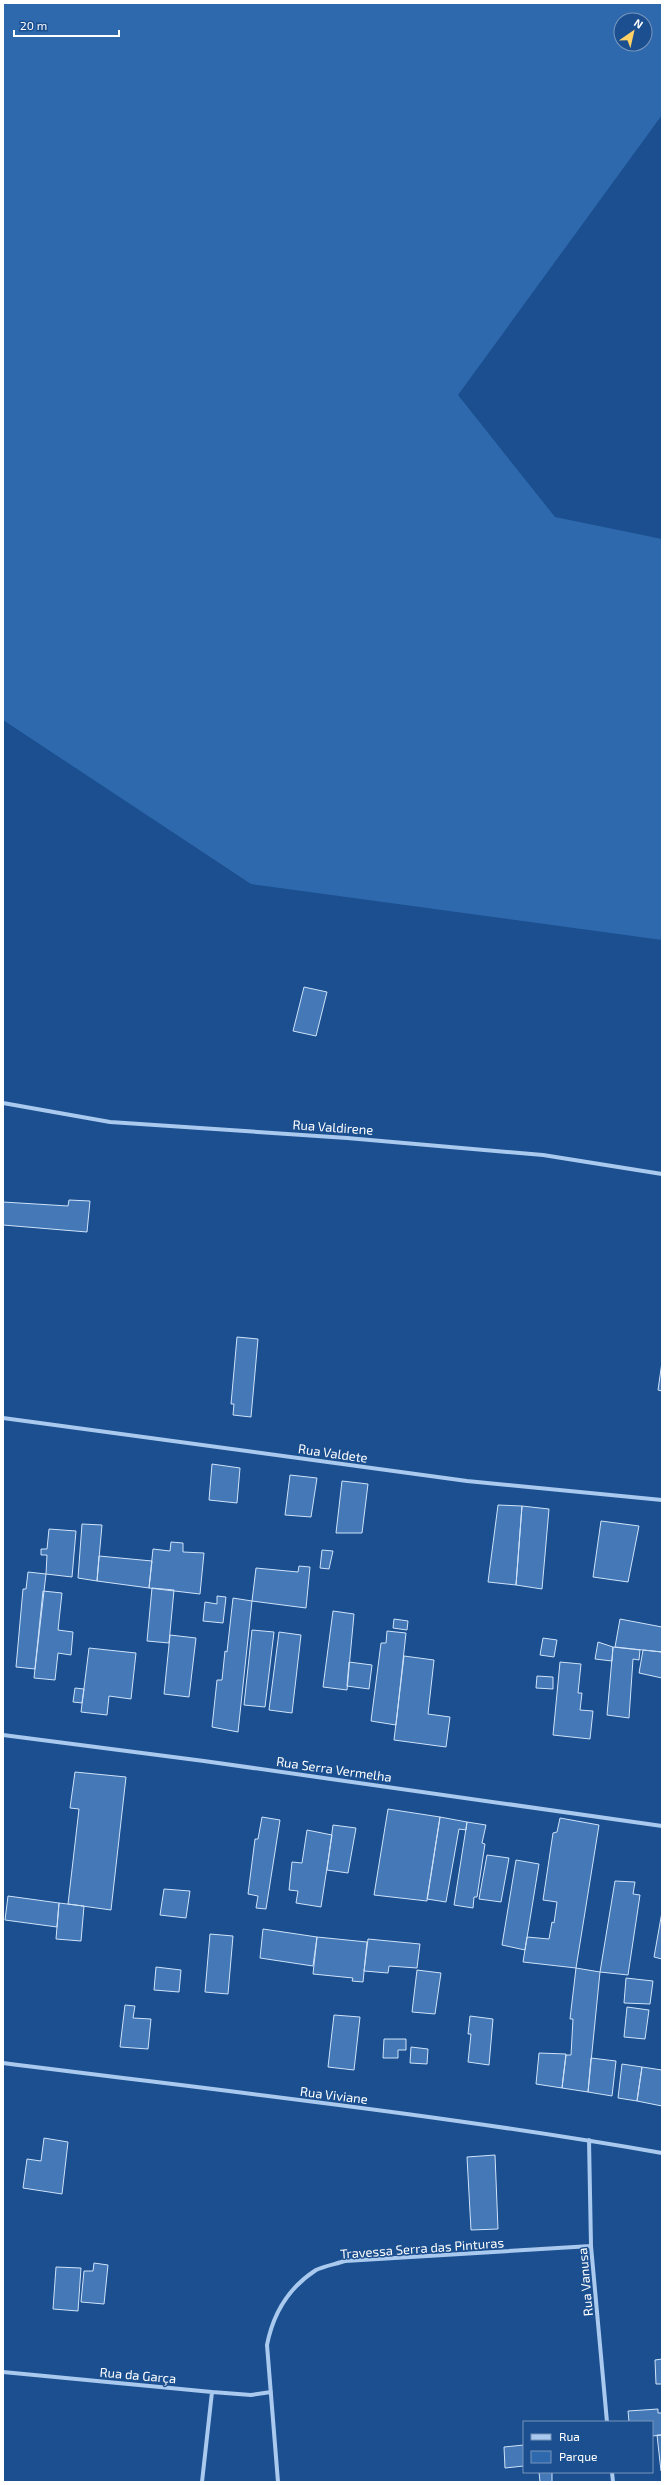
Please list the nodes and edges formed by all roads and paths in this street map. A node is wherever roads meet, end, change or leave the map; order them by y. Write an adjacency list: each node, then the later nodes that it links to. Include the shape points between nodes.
1 (3, 1103): 2 (street, Rua Valdirene, via 110,1122 347,1138 543,1155)
2 (662, 1174)
3 (3, 1418): 4 (street, Rua Valdete, via 467,1481)
4 (662, 1500)
5 (3, 1735): 6 (street, Rua Serra Vermelha)
6 (662, 1826)
7 (3, 2063): 8 (street, Rua Viviane)
8 (588, 2140): 9 (street, Rua Viviane); 10 (street, Rua Vanusa)
9 (662, 2153)
10 (592, 2246): 13 (street, Travessa Serra das Pinturas, via 345,2261 317,2270 298,2285 281,2304 271,2325 267,2345); 14 (street, Rua Vanusa)
11 (3, 2372): 12 (street, Rua da Garça)
12 (212, 2392): 13 (street, Rua da Garça); 15 (street)
13 (271, 2392): 16 (street, Travessa Serra das Pinturas)
14 (607, 2421)
15 (202, 2482)
16 (278, 2482)

